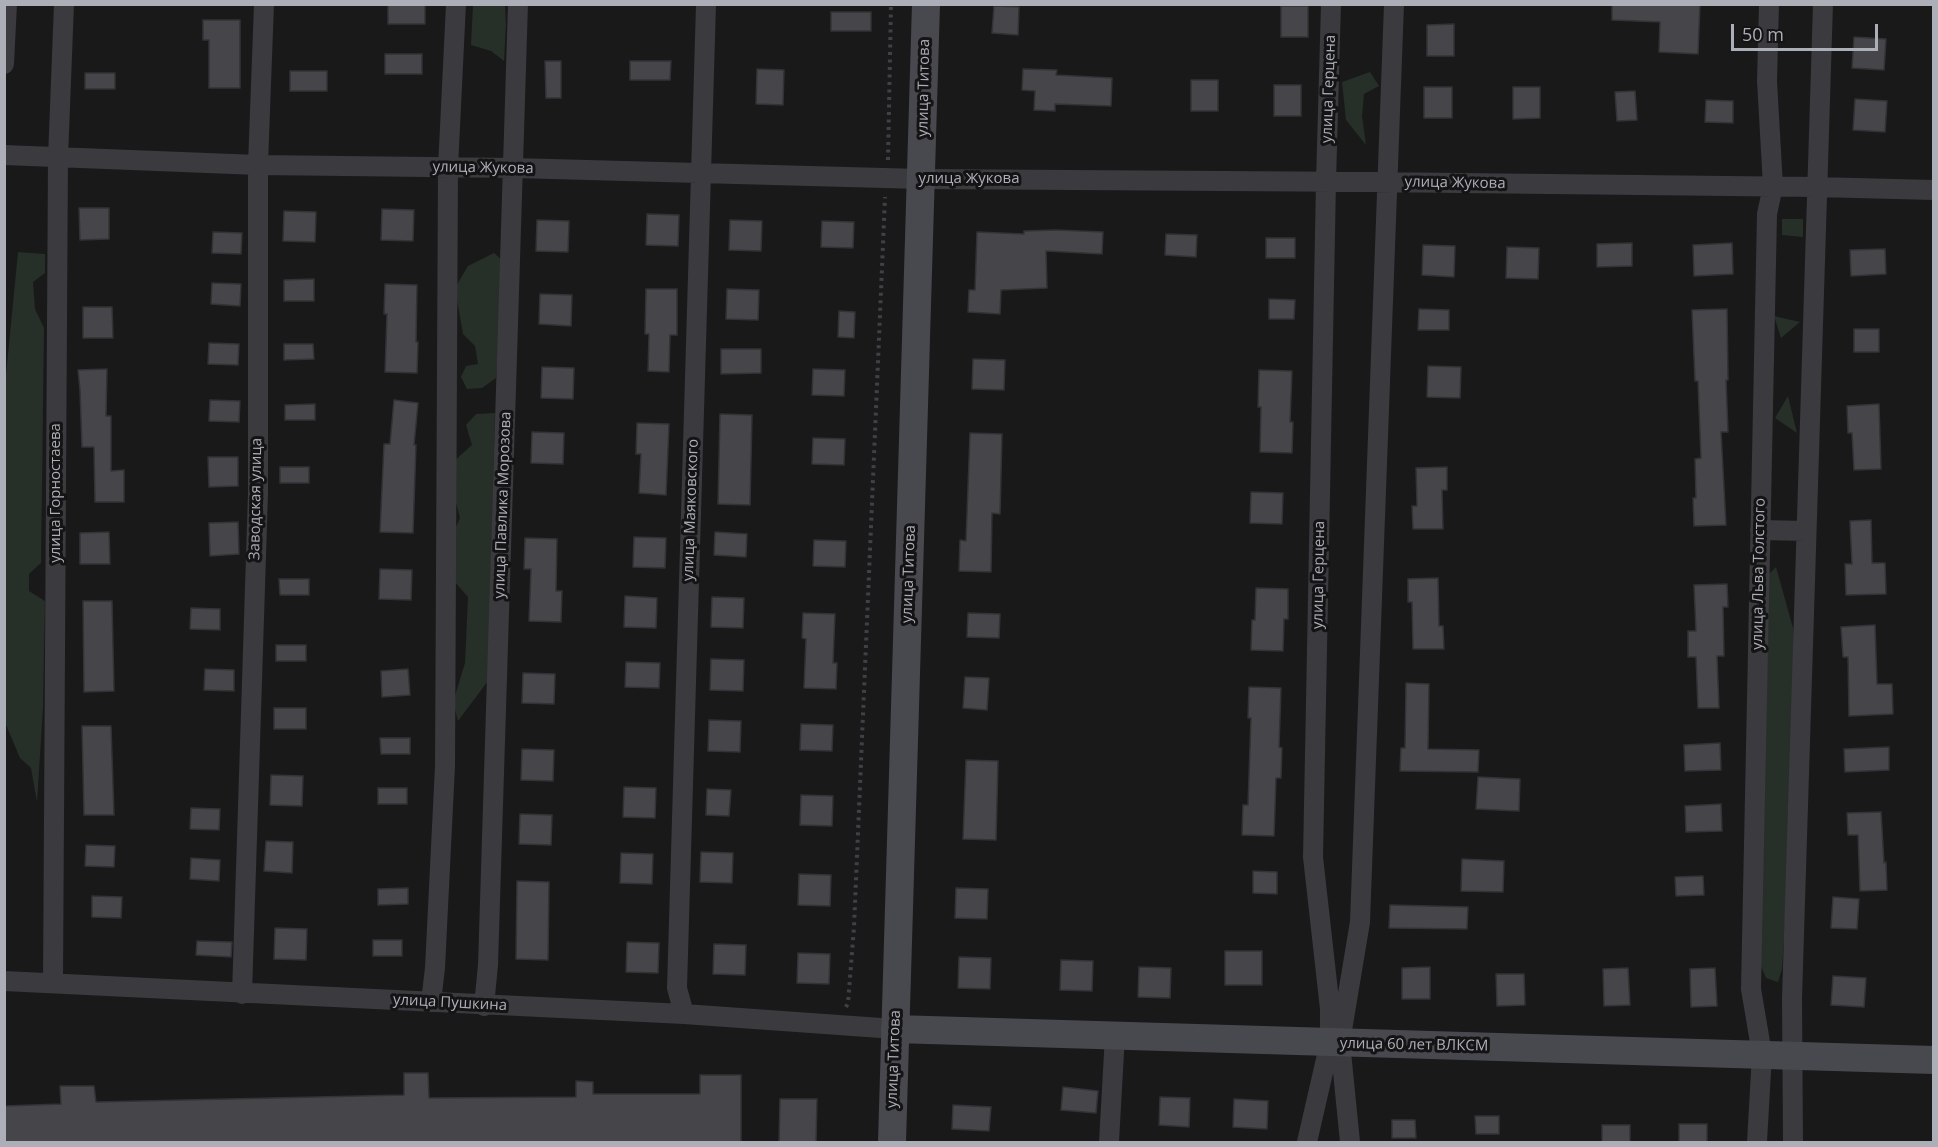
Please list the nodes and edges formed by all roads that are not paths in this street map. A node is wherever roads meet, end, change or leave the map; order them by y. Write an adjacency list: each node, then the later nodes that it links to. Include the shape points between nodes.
1 (7, 4): 12 (street)
2 (64, 4): 14 (street, улица Горностаева)
3 (264, 4): 15 (street, Заводская улица)
4 (456, 4): 16 (street)
5 (518, 4): 17 (street, улица Павлика Морозова)
6 (706, 4): 18 (street, улица Маяковского)
7 (926, 4): 19 (main road, улица Титова)
8 (1331, 4): 20 (street, улица Герцена)
9 (1394, 4): 21 (street, улица Герцена)
10 (1769, 4): 22 (street, улица Льва Толстого, via 1767,81)
11 (1823, 4): 23 (street)
12 (4, 64)
13 (4, 155): 14 (street, улица Жукова)
14 (58, 158): 15 (street, улица Жукова); 28 (street, улица Горностаева)
15 (258, 165): 16 (street, улица Жукова); 29 (street, Заводская улица, via 258,494)
16 (448, 168): 17 (street, улица Жукова); 30 (street, via 445,766)
17 (514, 168): 18 (street, улица Жукова); 31 (street, улица Павлика Морозова)
18 (702, 172): 19 (street, улица Жукова); 32 (street, улица Маяковского, via 677,987)
19 (921, 179): 20 (street, улица Жукова); 33 (main road, улица Титова)
20 (1326, 182): 21 (street, улица Жукова); 35 (street, улица Герцена, via 1313,857)
21 (1388, 183): 22 (street, улица Жукова); 35 (street, улица Герцена, via 1360,922)
22 (1773, 186): 23 (street, улица Жукова); 25 (street, улица Льва Толстого, via 1767,214)
23 (1816, 187): 24 (street, улица Жукова); 26 (street)
24 (1934, 190)
25 (1760, 530): 26 (street); 36 (street, улица Льва Толстого, via 1751,988)
26 (1806, 531): 37 (street)
27 (4, 981): 28 (street, улица Пушкина)
28 (53, 982): 29 (street, улица Пушкина)
29 (242, 994): 30 (street, улица Пушкина)
30 (431, 1002): 31 (street, улица Пушкина)
31 (484, 1006): 32 (street, улица Пушкина)
32 (684, 1014): 33 (street, улица Пушкина)
33 (895, 1029): 34 (main road, улица 60 лет ВЛКСМ); 39 (main road, улица Титова)
34 (1115, 1035): 35 (main road, улица 60 лет ВЛКСМ); 40 (street)
35 (1335, 1042): 36 (main road, улица 60 лет ВЛКСМ); 41 (street, улица Герцена); 42 (street, улица Герцена)
36 (1762, 1054): 37 (main road, улица 60 лет ВЛКСМ); 43 (street, улица Льва Толстого)
37 (1791, 1055): 38 (main road, улица 60 лет ВЛКСМ); 44 (street)
38 (1934, 1060)
39 (892, 1143)
40 (1109, 1143)
41 (1307, 1143)
42 (1350, 1143)
43 (1757, 1143)
44 (1793, 1143)

